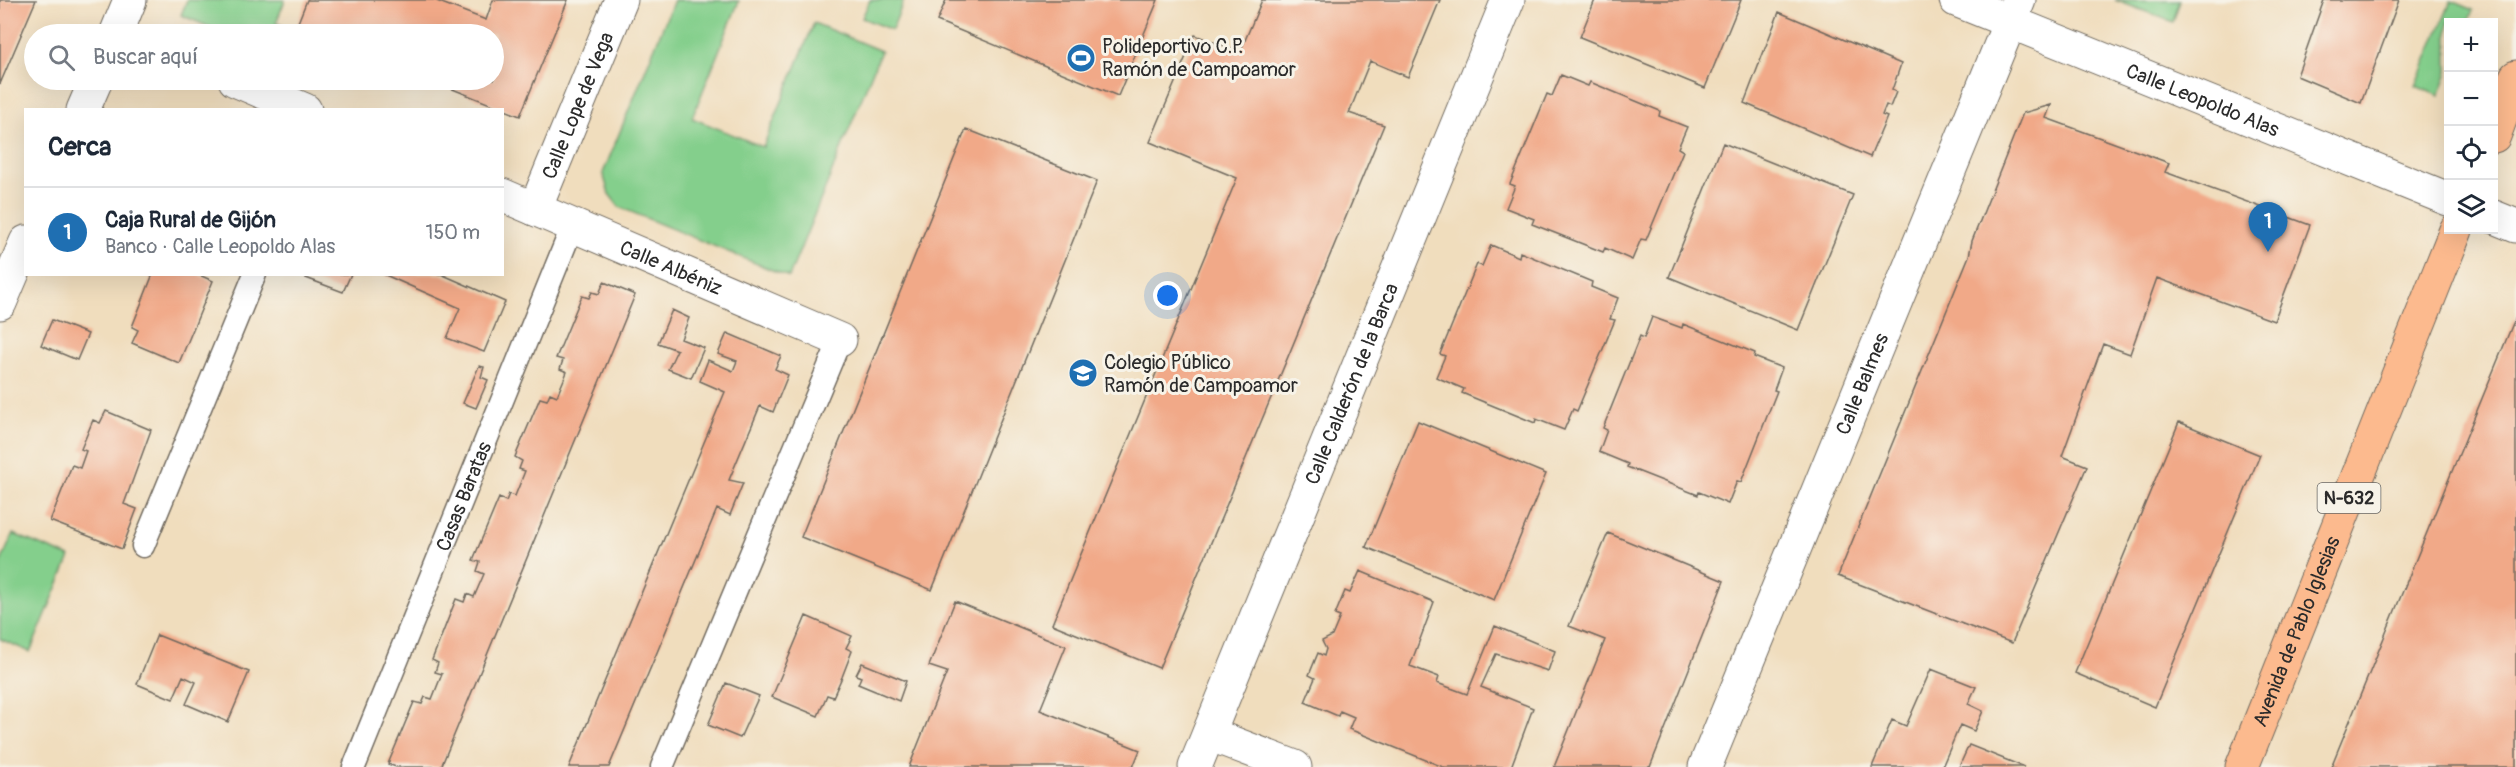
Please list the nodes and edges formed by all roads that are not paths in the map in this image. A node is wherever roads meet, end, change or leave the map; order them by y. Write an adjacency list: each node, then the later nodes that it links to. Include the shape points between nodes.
1 (621, 0): 13 (street, Calle Lope de Vega)
2 (1508, 0): 25 (street, Calle Calderón de la Barca)
3 (1956, 0): 4 (street, Calle Leopoldo Alas)
4 (2014, 11): 12 (street, Calle Leopoldo Alas); 30 (street, Calle Balmes)
5 (2516, 77): 10 (main road)
6 (92, 90): 8 (street)
7 (258, 90): 9 (street)
8 (84, 108)
9 (300, 108)
10 (2497, 126)
11 (504, 196): 13 (street, Calle Albéniz)
12 (2444, 197)
13 (536, 209): 15 (street, Calle Albéniz)
14 (2498, 219): 16 (street)
15 (573, 225): 23 (street, Calle Albéniz); 26 (lane, Casas Baratas)
16 (2516, 226)
17 (0, 233): 19 (street)
18 (2454, 234): 31 (main road, Avenida de Pablo Iglesias / N-632)
19 (24, 243)
20 (24, 245): 22 (street)
21 (254, 276): 24 (lane)
22 (0, 303)
23 (840, 340): 27 (lane)
24 (143, 546)
25 (1209, 734): 28 (street, Calle Calderón de la Barca); 29 (street)
26 (354, 767)
27 (662, 767)
28 (1195, 767)
29 (1295, 767)
30 (1705, 767)
31 (2242, 767)

